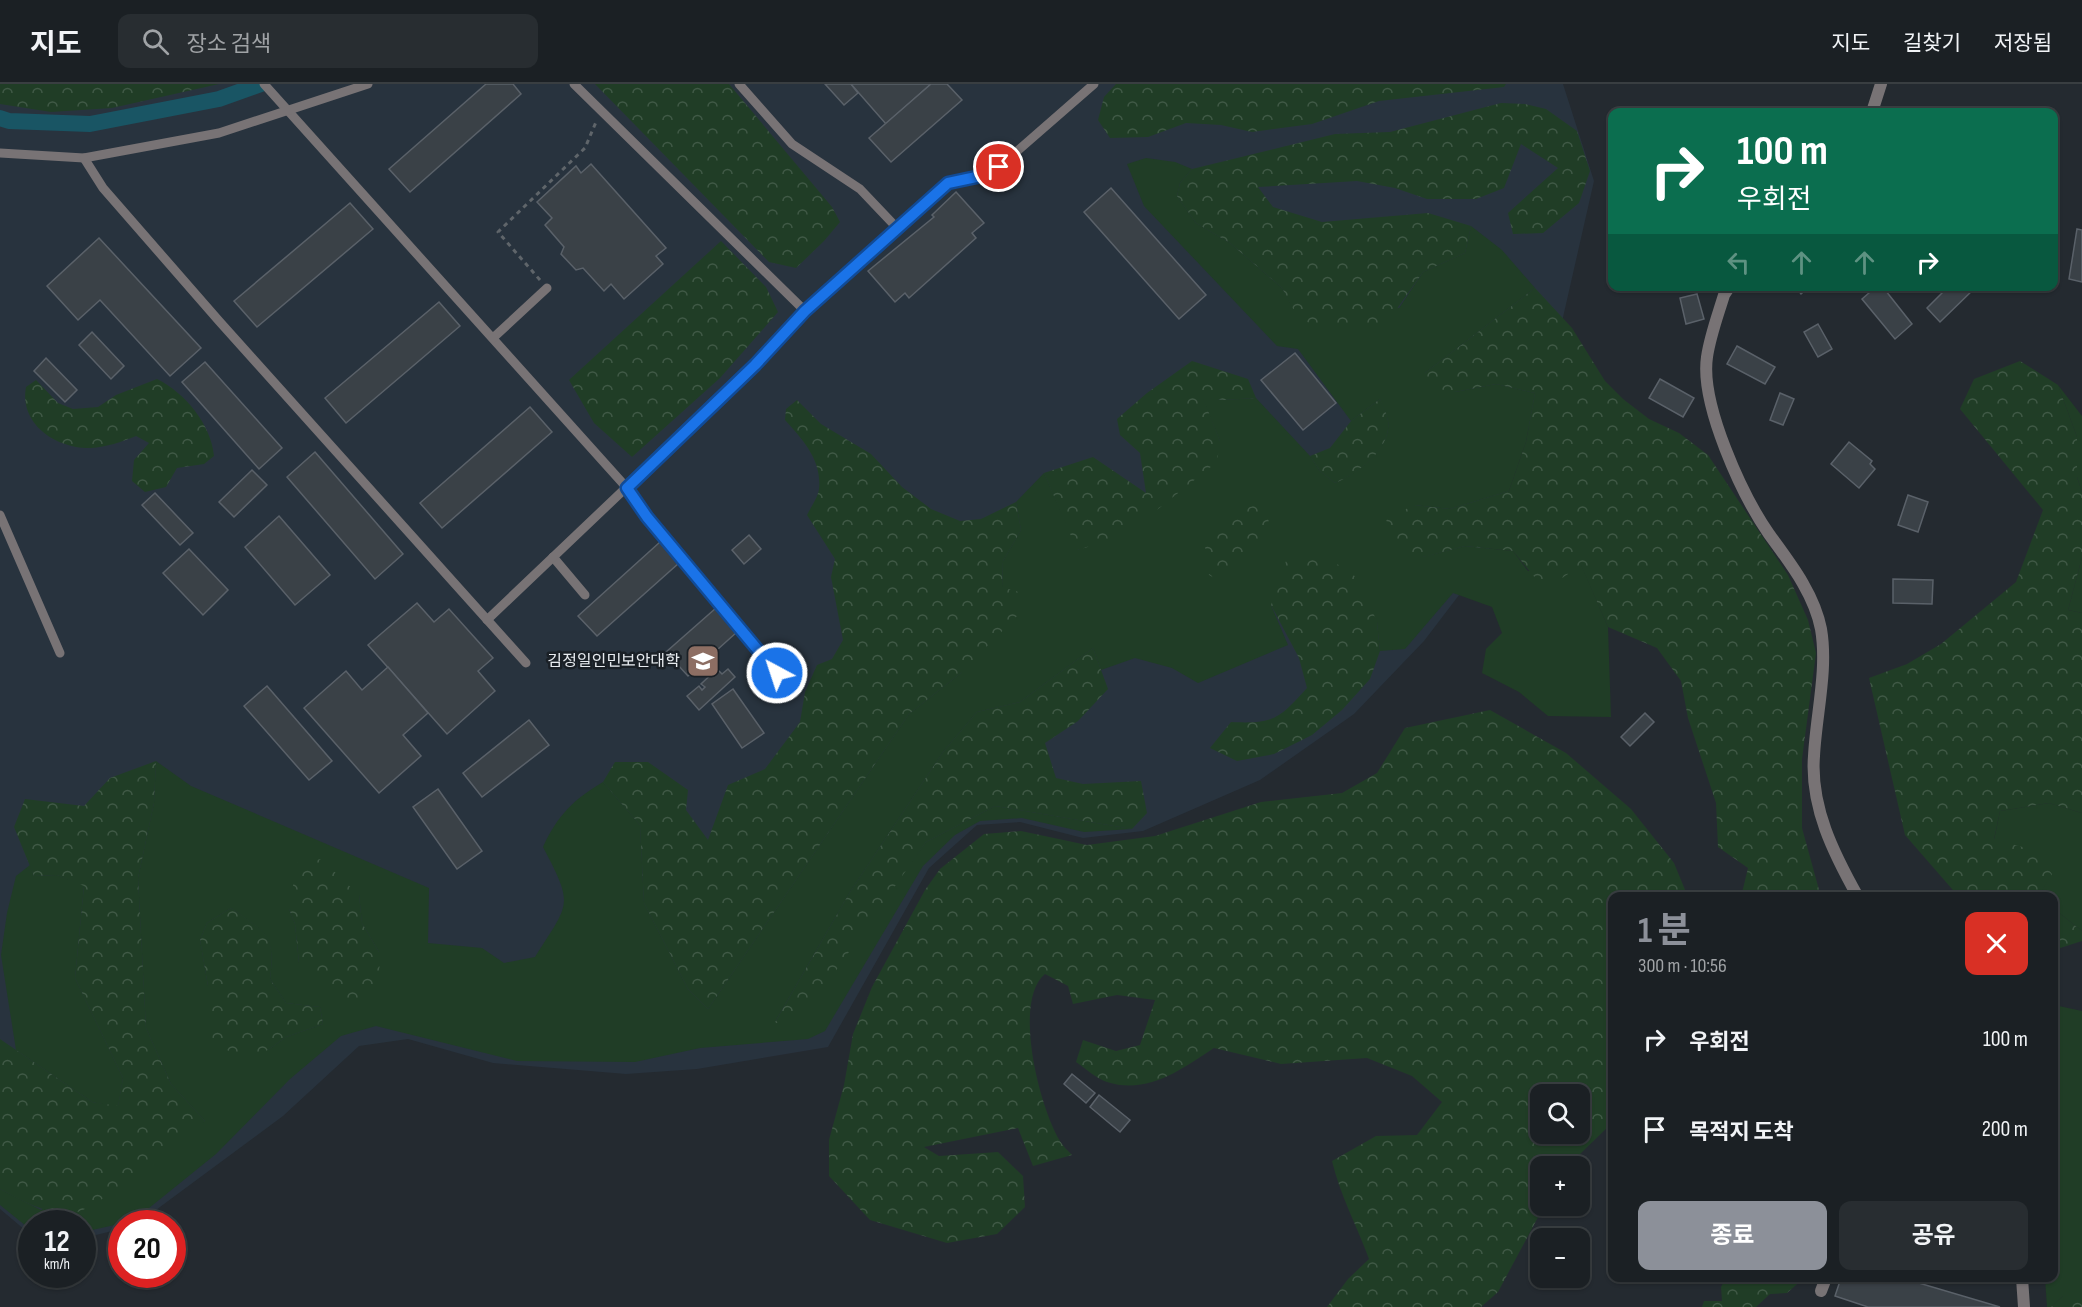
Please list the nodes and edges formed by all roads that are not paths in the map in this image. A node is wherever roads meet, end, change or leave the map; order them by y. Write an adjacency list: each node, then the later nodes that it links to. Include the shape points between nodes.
1 (264, 84): 8 (lane)
2 (368, 84): 8 (lane)
3 (574, 84): 14 (lane)
4 (739, 84): 11 (lane, via 792,144 860,189)
5 (1094, 84): 11 (lane, via 999,167 981,176 948,183)
6 (1881, 84): 7 (street)
7 (1873, 108)
8 (288, 111): 10 (lane, via 219,133); 15 (lane)
9 (0, 153): 10 (lane)
10 (84, 158): 20 (lane, via 103,188 219,321)
11 (898, 229): 14 (lane)
12 (547, 288): 15 (lane)
13 (1727, 291): 24 (street, via 1707,357 1706,381 1727,456 1759,519 1813,603 1823,659 1813,759 1815,788 1820,816)
14 (805, 311): 16 (lane, via 755,365)
15 (493, 339): 16 (lane)
16 (627, 488): 18 (lane); 23 (lane)
17 (0, 515): 21 (lane)
18 (553, 557): 19 (lane); 20 (lane)
19 (585, 595)
20 (487, 620): 22 (lane)
21 (60, 653)
22 (526, 663)
23 (777, 673)
24 (1855, 892)
25 (1824, 1282): 27 (street)
26 (2022, 1282): 28 (street)
27 (1821, 1291)
28 (2024, 1307)

